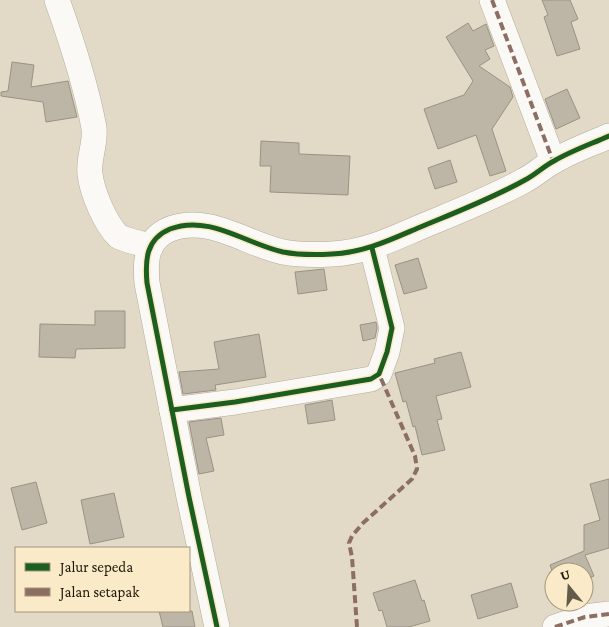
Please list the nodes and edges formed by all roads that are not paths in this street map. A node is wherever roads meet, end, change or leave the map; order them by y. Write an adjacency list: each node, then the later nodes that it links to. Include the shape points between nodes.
1 (57, 0): 5 (street, via 86,91 94,131 90,173 97,201 119,237)
2 (492, 0): 4 (street)
3 (609, 136): 4 (street)
4 (553, 161): 6 (street, via 519,183)
5 (151, 246): 6 (street, via 160,234 194,224 216,228 282,252 337,254); 7 (street, via 145,262 147,283)
6 (372, 248): 7 (street, via 392,328 380,374 371,379 332,386)
7 (172, 410): 9 (street)
8 (609, 614): 10 (street, via 585,617)
9 (217, 627)
10 (554, 627)

